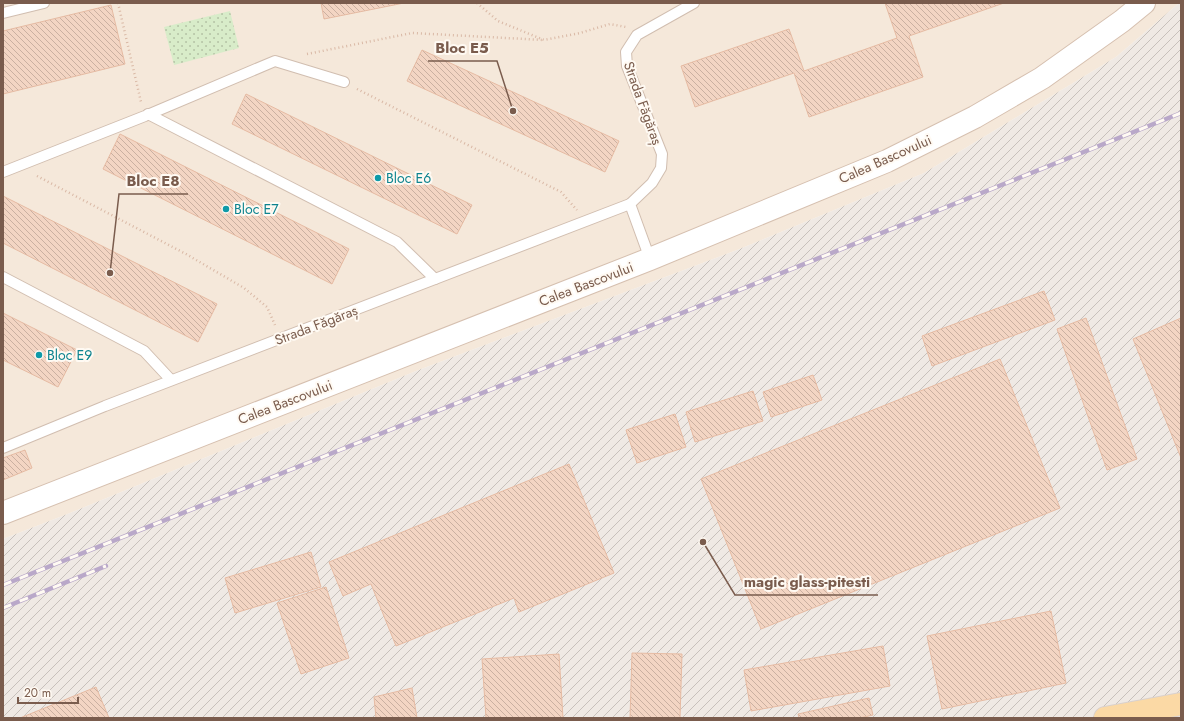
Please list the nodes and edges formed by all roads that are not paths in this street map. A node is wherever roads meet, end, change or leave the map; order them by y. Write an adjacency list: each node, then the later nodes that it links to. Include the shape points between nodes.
1 (44, 3): 4 (lane)
2 (694, 3): 8 (lane, Strada Făgăraș, via 637,35 626,52 627,66 662,154 661,168 652,184)
3 (1144, 3): 9 (street, Calea Bascovului, via 1042,78 975,117 887,161)
4 (3, 13)
5 (344, 82): 6 (lane, via 275,61)
6 (146, 115): 7 (lane); 11 (lane, via 397,242)
7 (3, 172)
8 (630, 204): 9 (lane); 11 (lane, Strada Făgăraș)
9 (650, 259): 14 (street, Calea Bascovului)
10 (3, 277): 12 (lane, via 144,351)
11 (435, 279): 12 (lane, Strada Făgăraș)
12 (171, 380): 13 (lane, Strada Făgăraș)
13 (3, 448)
14 (3, 513)
15 (1181, 704): 16 (main road)
16 (1116, 717)

